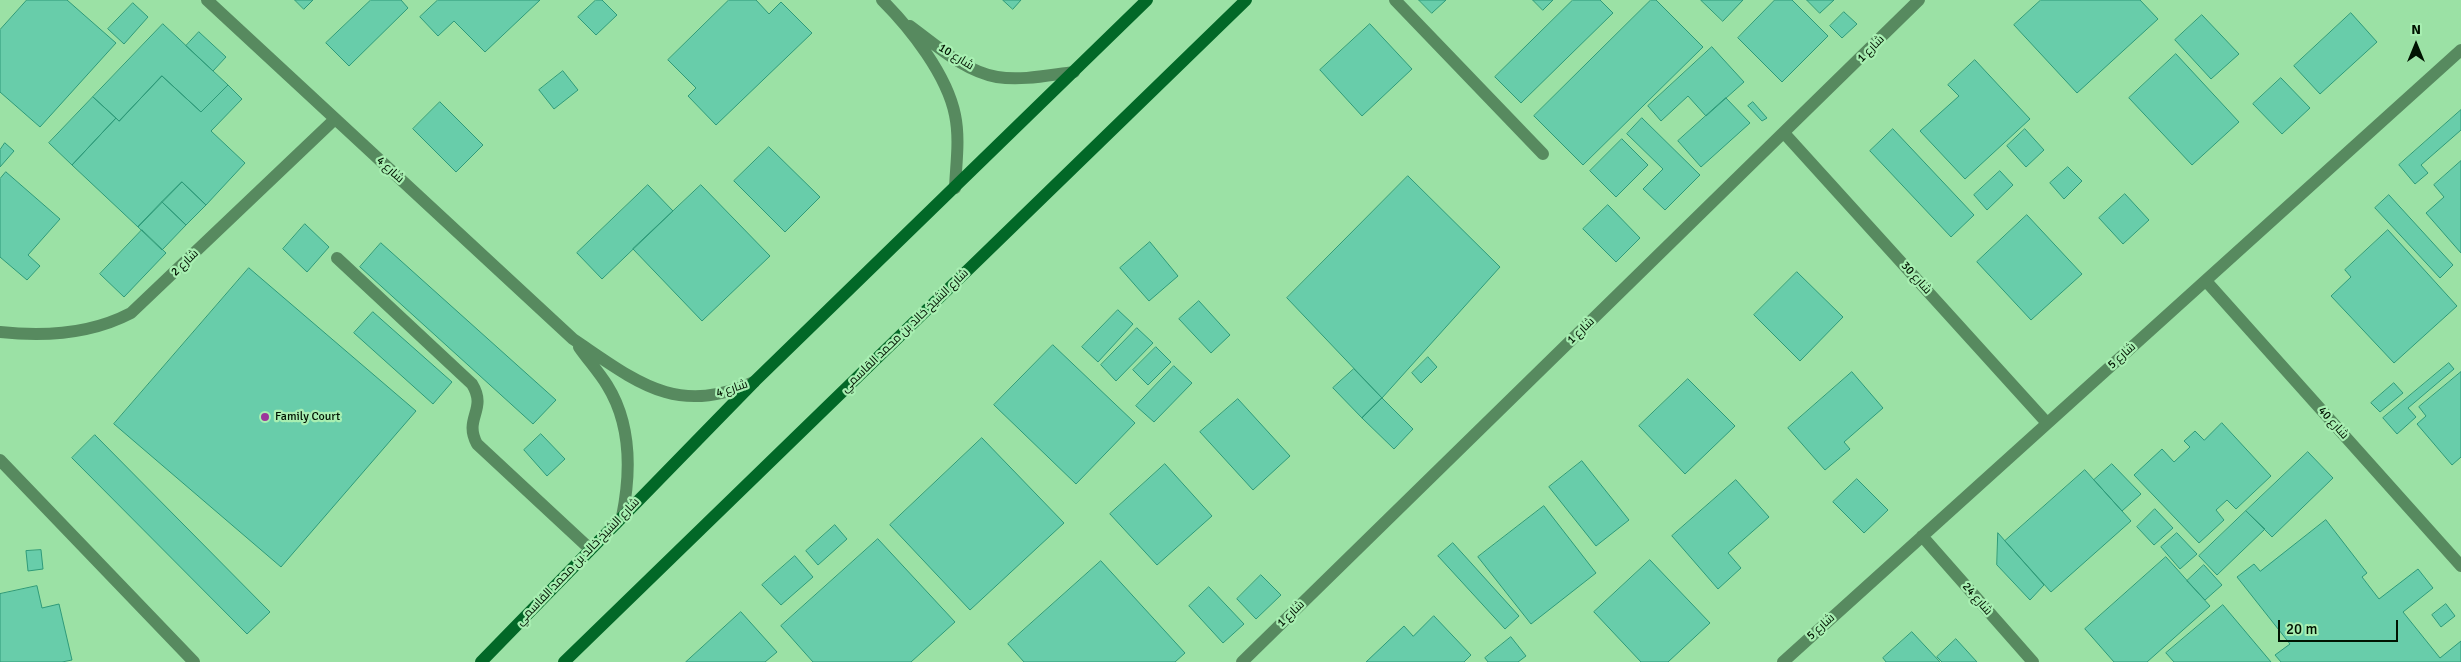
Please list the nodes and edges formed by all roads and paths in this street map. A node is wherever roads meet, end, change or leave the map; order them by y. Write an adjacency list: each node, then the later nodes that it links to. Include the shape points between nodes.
1 (207, 0): 10 (street, شارع 4)
2 (882, 0): 7 (street, شارع 10)
3 (1147, 0): 9 (main road, شارع الشيخ خالد بن محمد القاسمي)
4 (1246, 0): 27 (main road, شارع الشيخ خالد بن محمد القاسمي)
5 (1395, 0): 12 (street)
6 (1919, 0): 11 (street, شارع 1)
7 (903, 22): 9 (street, شارع 10, via 980,72 1015,78); 13 (street, شارع 10, via 946,87 952,102 957,133)
8 (2461, 50): 15 (street, شارع 5)
9 (1074, 72): 13 (main road, شارع الشيخ خالد بن محمد القاسمي)
10 (335, 119): 16 (street, شارع 2, via 131,313 112,324 90,330 39,334); 17 (street, شارع 4)
11 (1784, 134): 19 (street, شارع 30); 28 (street, شارع 1)
12 (1543, 154)
13 (955, 188): 18 (main road, شارع الشيخ خالد بن محمد القاسمي)
14 (337, 258): 23 (street, via 472,384 479,399 471,430 477,444)
15 (2206, 281): 19 (street, شارع 5); 24 (street, شارع 40)
16 (0, 332)
17 (573, 339): 18 (street, شارع 4, via 637,381 660,391 708,396 733,391); 21 (street, شارع 4, via 607,385 623,422 628,470)
18 (755, 381): 21 (main road, شارع الشيخ خالد بن محمد القاسمي)
19 (2047, 423): 22 (street, شارع 5)
20 (0, 460): 25 (street)
21 (622, 518): 23 (main road, شارع الشيخ خالد بن محمد القاسمي)
22 (1922, 536): 29 (street, شارع 5); 30 (street, شارع 24)
23 (590, 549): 26 (main road, شارع الشيخ خالد بن محمد القاسمي)
24 (2461, 566)
25 (194, 662)
26 (481, 662)
27 (564, 662)
28 (1242, 662)
29 (1782, 662)
30 (2033, 662)

